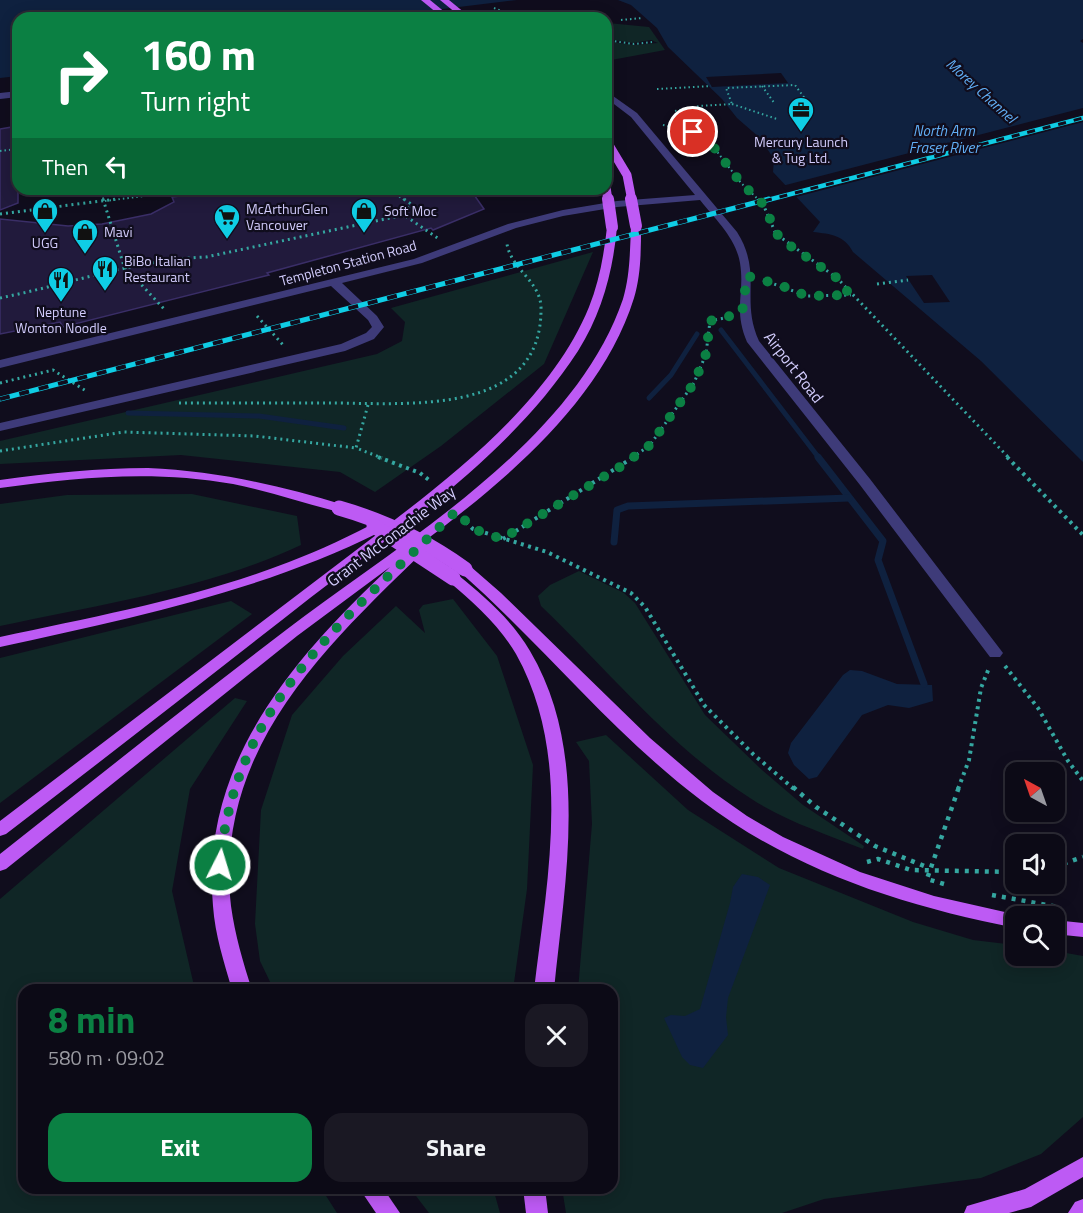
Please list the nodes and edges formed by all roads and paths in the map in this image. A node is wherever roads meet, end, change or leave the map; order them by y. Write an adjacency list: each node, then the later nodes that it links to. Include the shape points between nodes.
1 (425, 0): 4 (main road)
2 (444, 0): 5 (main road)
3 (494, 8): 6 (path)
4 (440, 12)
5 (459, 12)
6 (504, 12)
7 (642, 18): 8 (path)
8 (621, 20)
9 (612, 41): 10 (path)
10 (652, 42)
11 (711, 86): 13 (path)
12 (762, 86): 15 (path, via 795,85); 16 (path, via 726,88); 17 (path)
13 (657, 89)
14 (612, 98): 19 (street, Airport Road)
15 (806, 100)
16 (732, 104): 18 (path); 20 (path)
17 (774, 104)
18 (675, 111)
19 (634, 114): 26 (street, Airport Road); 37 (path, via 703,138 763,204 782,240 837,278)
20 (777, 119)
21 (612, 150): 51 (main road, Grant McConachie Way, bridge, via 627,175 636,226 628,300 592,369 562,409 527,448)
22 (102, 195): 27 (path)
23 (152, 195): 27 (path)
24 (397, 195): 29 (path, via 411,204)
25 (608, 195): 50 (main road, Grant McConachie Way, bridge, via 612,214 608,266 591,316 574,349 516,422)
26 (703, 197): 33 (street, Airport Road, via 739,243); 35 (street, Templeton Station Road, via 563,213 512,226 418,261)
27 (105, 201): 28 (path); 32 (path)
28 (0, 214)
29 (405, 215): 31 (path); 32 (path, via 206,257 175,256)
30 (513, 238): 45 (path, via 506,242 507,249 538,291 542,308 534,352 523,366 507,379 459,399)
31 (442, 241)
32 (124, 266): 38 (path, via 36,292); 39 (path)
33 (747, 276): 37 (path, via 807,296); 40 (street, Airport Road)
34 (908, 280): 36 (path)
35 (335, 283): 41 (street, Templeton Station Road); 46 (street, via 373,318 378,327 370,336 345,346)
36 (877, 284)
37 (850, 295): 52 (path)
38 (0, 298)
39 (165, 310)
40 (742, 313): 53 (path, via 710,321 706,354 694,383 650,445); 56 (street, Airport Road, via 753,342)
41 (0, 364)
42 (0, 383): 43 (path, via 53,370)
43 (88, 392)
44 (178, 403): 45 (path)
45 (368, 405): 47 (path)
46 (0, 428)
47 (356, 448): 48 (path, via 255,436 124,432); 50 (path, via 420,473)
48 (0, 451)
49 (0, 484): 54 (main road, bridge, via 108,473 197,475 277,489 339,507)
50 (442, 489): 55 (main road, via 369,532 284,570 191,598); 58 (main road, Grant McConachie Way)
51 (456, 511): 53 (path, via 473,529); 60 (main road, Grant McConachie Way, via 336,599); 70 (main road, via 300,669 250,747 228,810 220,865 223,922)
52 (1083, 535)
53 (502, 539): 62 (path, via 547,552 631,593 645,607 704,705 753,754 816,807 865,840)
54 (459, 573): 67 (main road, via 530,627 655,751 740,819 772,839 853,877 948,907); 71 (main road, via 523,653 554,730 560,824)
55 (0, 642)
56 (995, 653): 57 (path, via 1038,708); 62 (path, via 981,688 969,760)
57 (1083, 781)
58 (0, 830)
59 (1083, 857): 61 (path)
60 (0, 864)
61 (1065, 864)
62 (929, 868): 63 (path); 64 (path, via 927,879)
63 (1005, 871)
64 (947, 885)
65 (988, 894): 66 (path)
66 (1054, 906)
67 (1005, 919)
68 (1065, 928): 69 (main road)
69 (1083, 930)
70 (240, 984)
71 (545, 984)
72 (1083, 1166): 78 (main road, via 1031,1197)
73 (375, 1194): 76 (main road)
74 (535, 1194): 77 (main road)
75 (1083, 1209): 79 (main road)
76 (389, 1213)
77 (537, 1213)
78 (975, 1213)
79 (1079, 1213)

